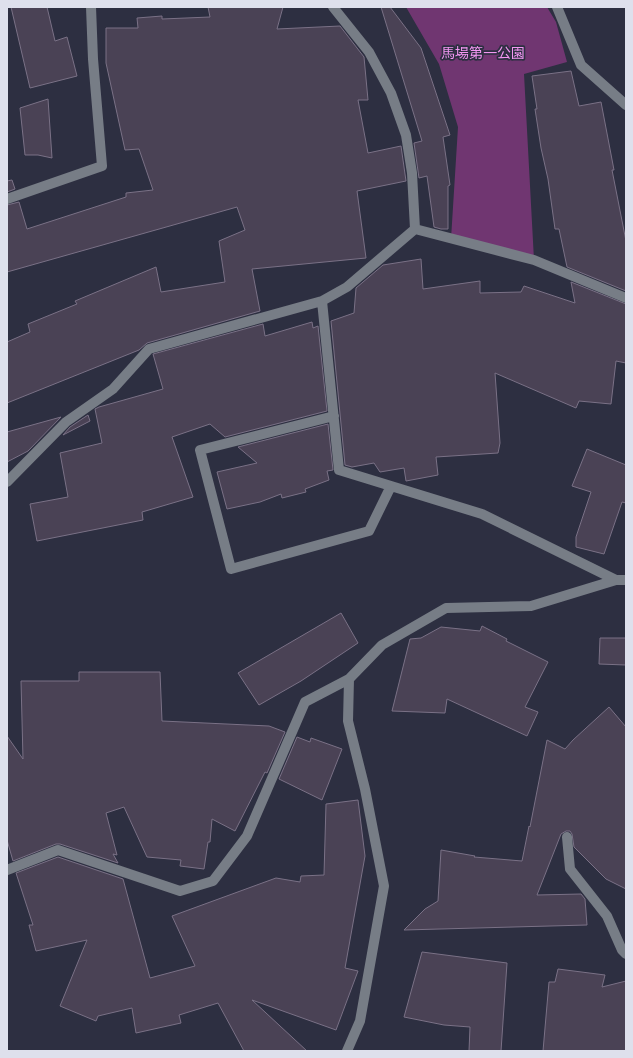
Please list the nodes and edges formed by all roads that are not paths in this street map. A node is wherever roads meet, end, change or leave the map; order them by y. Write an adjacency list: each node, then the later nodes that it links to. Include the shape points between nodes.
1 (91, 7): 5 (street, via 102,166)
2 (333, 7): 6 (street, via 369,52 391,93 406,135 412,173)
3 (557, 7): 4 (street, via 580,65)
4 (626, 105)
5 (7, 199)
6 (414, 229): 7 (street, via 534,260); 8 (street, via 347,287)
7 (626, 298)
8 (322, 301): 9 (street); 10 (street, via 149,349 113,389 66,422)
9 (334, 416): 11 (street, via 339,470); 11 (street, via 200,450 231,569 369,531)
10 (7, 482)
11 (392, 486): 12 (street, via 482,514)
12 (621, 580): 13 (street, via 531,606 446,608 382,645)
13 (349, 679): 15 (street, via 305,702 247,836 213,881 180,891 58,850); 17 (street, via 348,721 365,789 384,886 360,1021)
14 (567, 836): 16 (street, via 570,869 607,916)
15 (7, 870)
16 (626, 954)
17 (347, 1051)

